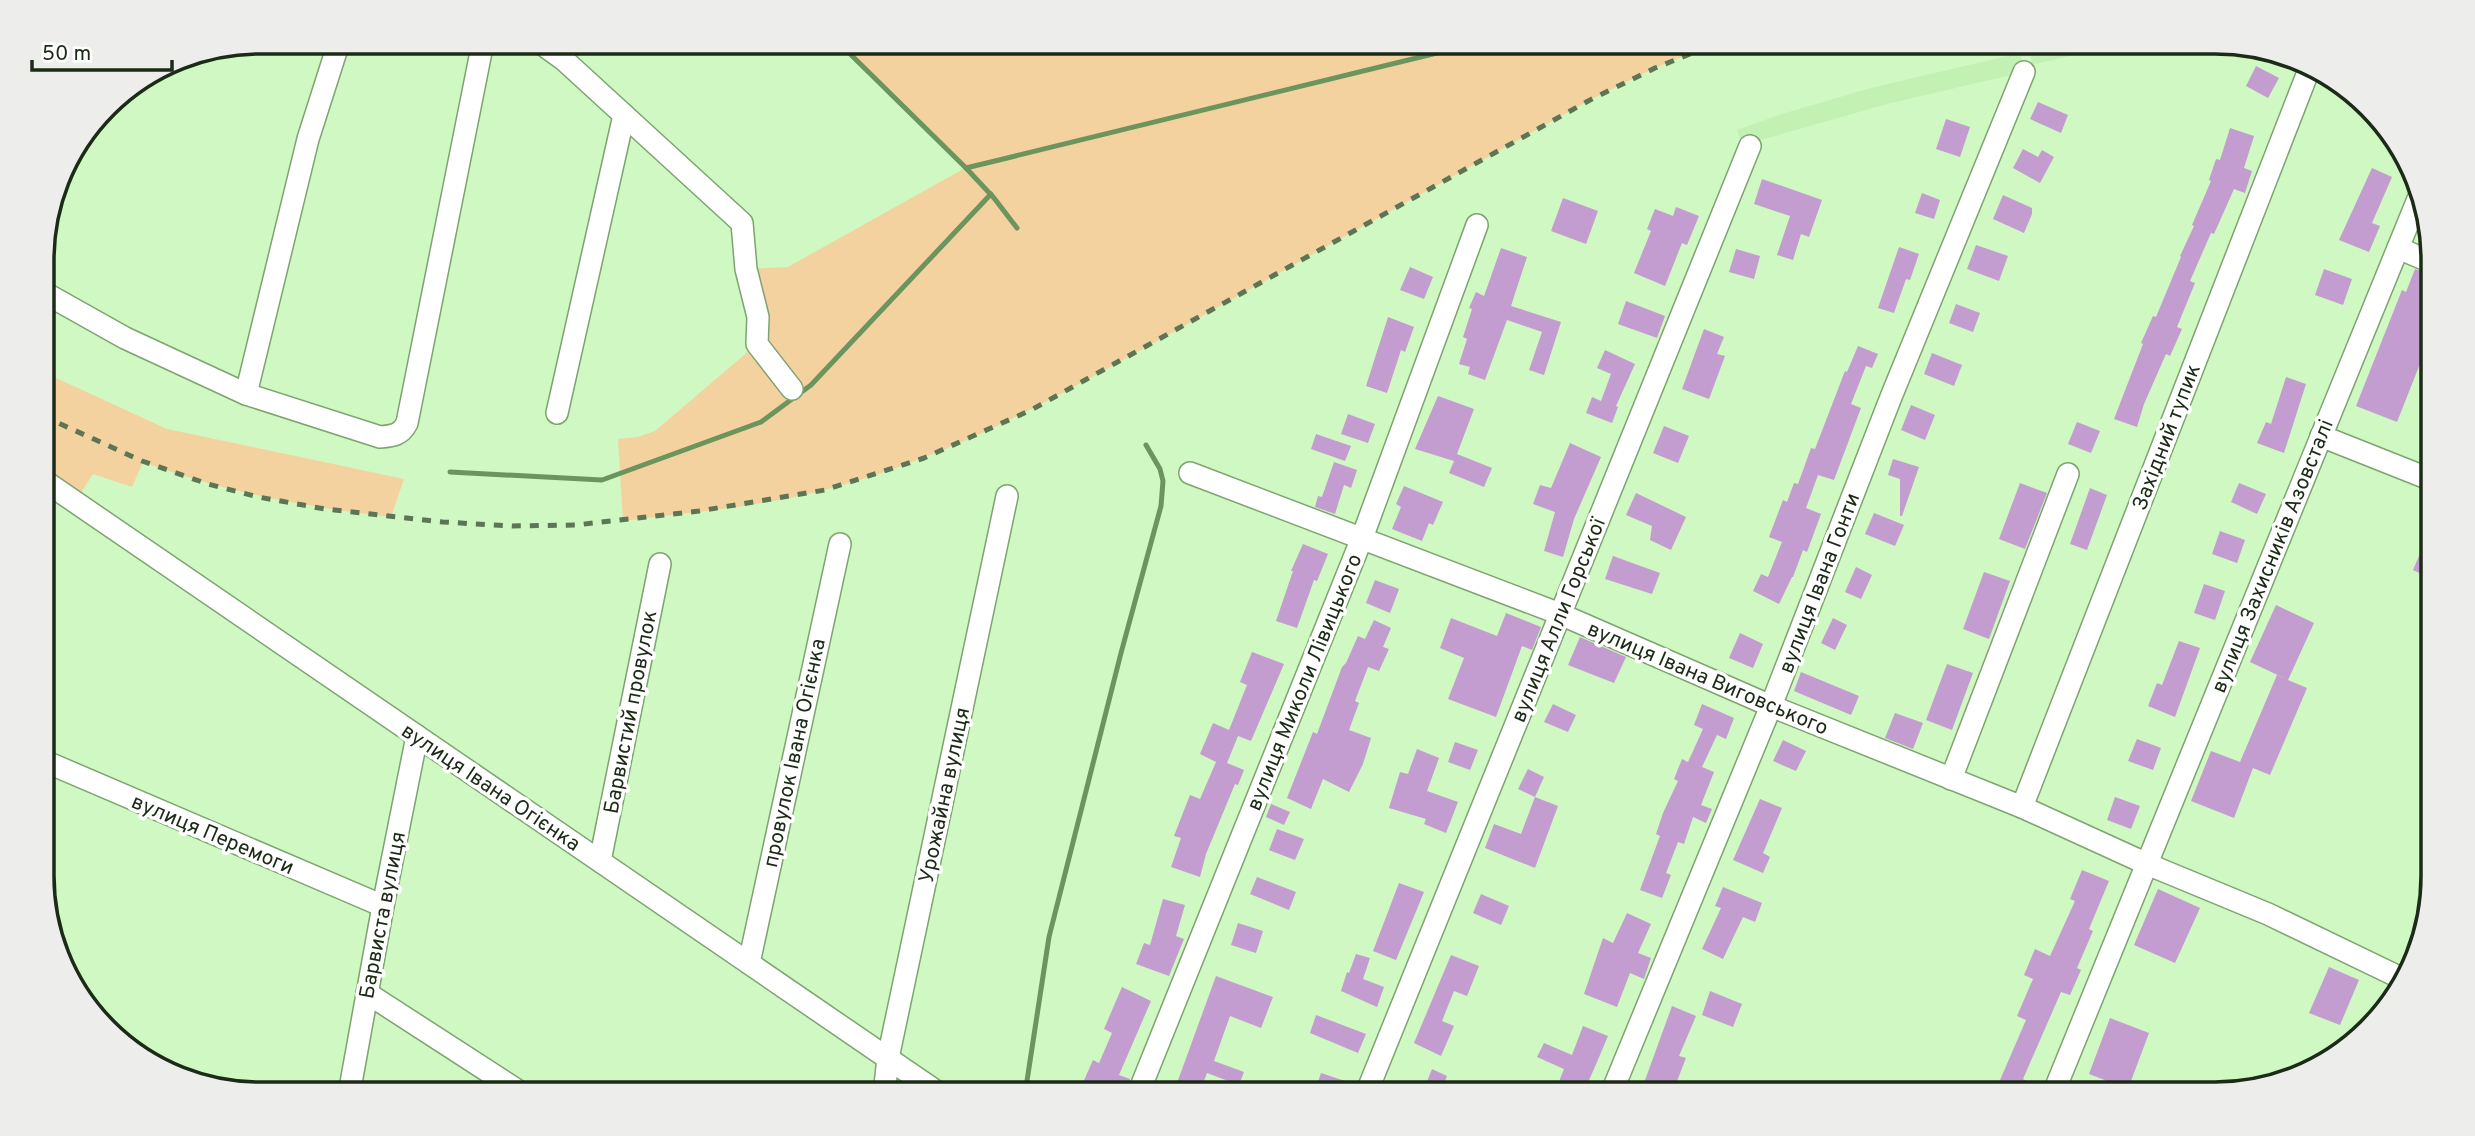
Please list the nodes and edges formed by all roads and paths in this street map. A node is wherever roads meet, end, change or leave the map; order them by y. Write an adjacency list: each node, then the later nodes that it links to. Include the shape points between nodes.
1 (335, 55): 14 (street, via 308,139)
2 (480, 55): 14 (street, via 403,431 380,437)
3 (557, 55): 6 (street)
4 (2024, 72): 26 (street, вулиця Івана Гонти, via 1891,397)
5 (2306, 76): 30 (street, Західний тупик)
6 (624, 115): 13 (street, via 742,223 746,269 758,317 757,344); 15 (street)
7 (1749, 146): 25 (street, вулиця Алли Горської)
8 (2414, 208): 10 (street, вулиця Захисників Азовсталі)
9 (1477, 225): 22 (street, вулиця Миколи Лівицького)
10 (2398, 248): 11 (street); 16 (street, вулиця Захисників Азовсталі)
11 (2421, 258)
12 (55, 299): 14 (street, via 125,338)
13 (792, 389)
14 (246, 394)
15 (557, 413)
16 (2320, 436): 19 (street); 32 (street, вулиця Захисників Азовсталі)
17 (1190, 473): 22 (street, вулиця Івана Виговського)
18 (2068, 474): 29 (street)
19 (2421, 476)
20 (55, 488): 27 (street, вулиця Івана Огієнка)
21 (1007, 496): 37 (street, Урожайна вулиця)
22 (1362, 538): 25 (street, вулиця Івана Виговського); 45 (street, вулиця Миколи Лівицького)
23 (840, 544): 34 (street, провулок Івана Огієнка)
24 (660, 564): 31 (street, Барвистий провулок)
25 (1560, 614): 26 (street, вулиця Івана Виговського); 38 (street, вулиця Алли Горської)
26 (1772, 706): 29 (street, вулиця Івана Виговського); 39 (street, вулиця Івана Гонти)
27 (417, 736): 31 (street, вулиця Івана Огієнка); 33 (street, Барвиста вулиця)
28 (54, 765): 33 (street, вулиця Перемоги)
29 (1951, 779): 30 (street, вулиця Івана Виговського)
30 (2022, 807): 32 (street, вулиця Івана Виговського)
31 (600, 861): 34 (street, вулиця Івана Огієнка)
32 (2147, 864): 35 (street); 40 (street, вулиця Захисників Азовсталі)
33 (383, 906): 36 (street, Барвиста вулиця)
34 (749, 963): 37 (street, вулиця Івана Огієнка)
35 (2395, 975)
36 (367, 993): 41 (street, Барвиста вулиця); 42 (street)
37 (888, 1058): 43 (street, Урожайна вулиця); 44 (street, вулиця Івана Огієнка)
38 (1371, 1081)
39 (1616, 1081)
40 (2058, 1081)
41 (351, 1082)
42 (504, 1082)
43 (885, 1082)
44 (922, 1082)
45 (1143, 1082)

